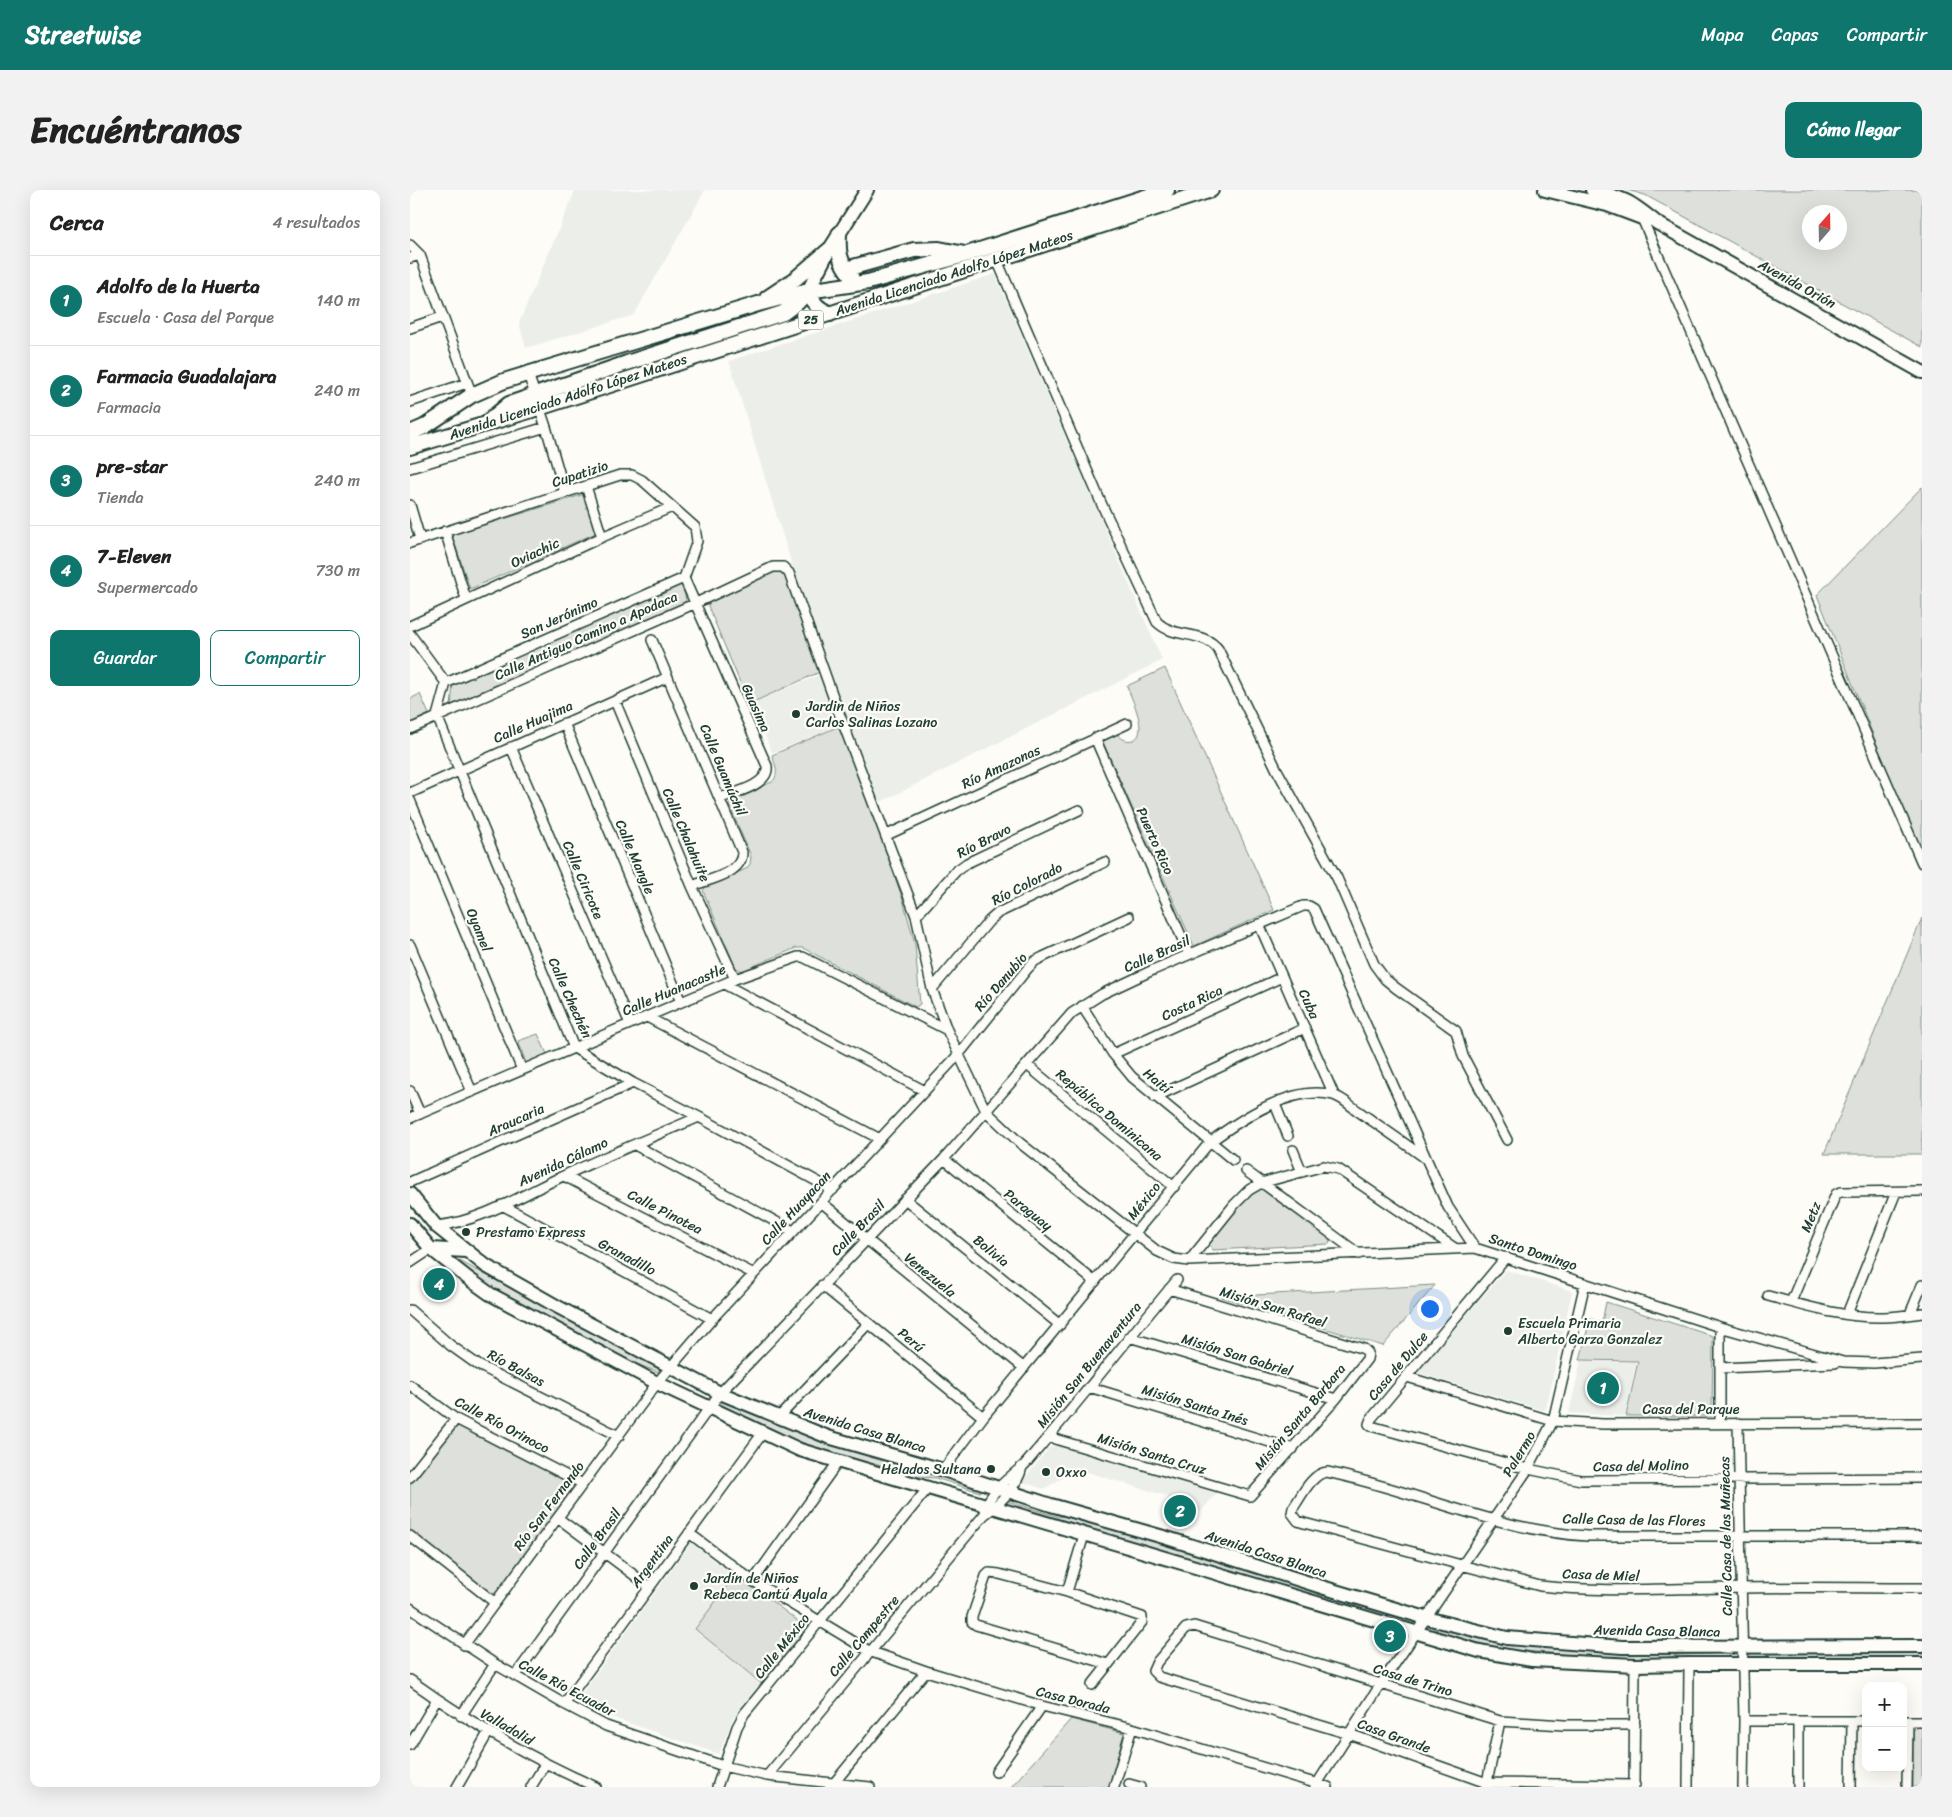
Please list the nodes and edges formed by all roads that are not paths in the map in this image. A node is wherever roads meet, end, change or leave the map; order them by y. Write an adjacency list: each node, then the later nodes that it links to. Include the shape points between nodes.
1 (866, 190): 7 (street)
2 (1168, 190): 10 (main road, Avenida Licenciado Adolfo López Mateos / 25)
3 (1211, 190): 13 (main road, Avenida Licenciado Adolfo López Mateos / 25)
4 (1545, 190): 6 (street, Avenida Orión)
5 (1592, 190): 6 (street, Avenida Orión, via 1616,196)
6 (1639, 212): 21 (street, Avenida Orión); 60 (street)
7 (839, 234): 9 (street); 14 (main road, via 839,253)
8 (410, 245): 11 (street)
9 (829, 250): 16 (street); 17 (main road, via 794,280)
10 (968, 254): 14 (main road, via 939,249 914,250); 15 (main road, Avenida Licenciado Adolfo López Mateos / 25)
11 (420, 255): 12 (street); 19 (street)
12 (410, 258)
13 (996, 260): 18 (main road, Avenida Licenciado Adolfo López Mateos / 25); 96 (street, via 1102,505 1157,622 1173,632 1210,641 1218,649 1277,770 1337,878 1374,964 1396,988 1456,1031 1463,1056)
14 (846, 268): 15 (main road, via 858,279)
15 (868, 282): 16 (main road, Avenida Licenciado Adolfo López Mateos / 25)
16 (808, 291): 17 (main road, Avenida Licenciado Adolfo López Mateos / 25); 18 (main road, via 814,303); 24 (main road, via 791,308 772,317 627,363)
17 (758, 304): 22 (main road, Avenida Licenciado Adolfo López Mateos / 25)
18 (830, 314): 24 (main road, Avenida Licenciado Adolfo López Mateos / 25)
19 (442, 317): 20 (street); 23 (street)
20 (410, 328)
21 (1922, 372)
22 (528, 374): 23 (main road, Avenida Licenciado Adolfo López Mateos / 25); 24 (street)
23 (470, 389): 25 (street); 27 (main road, Avenida Licenciado Adolfo López Mateos / 25, via 424,426)
24 (537, 401): 26 (street); 28 (main road, Avenida Licenciado Adolfo López Mateos, via 509,404 487,423)
25 (410, 402)
26 (546, 427): 29 (street); 31 (street)
27 (410, 433)
28 (410, 447)
29 (410, 468)
30 (586, 486): 31 (street, Cupatizio); 33 (street, Cupatizio, via 632,475); 35 (street)
31 (565, 493): 34 (street, Cupatizio)
32 (410, 505): 36 (street)
33 (672, 507): 35 (street, Oviachic); 38 (street, Cupatizio, via 696,530 697,541)
34 (445, 532): 36 (street, Cupatizio); 39 (street)
35 (602, 537): 39 (street, Oviachic)
36 (420, 539): 37 (street, Cupatizio)
37 (410, 542)
38 (684, 578): 40 (street); 45 (street, San Jerónimo)
39 (466, 599): 41 (street, Oviachic)
40 (696, 603): 47 (street, Calle Antiguo Camino a Apodaca); 55 (street, Guasima, via 767,770 761,782); 58 (street, Calle Antiguo Camino a Apodaca, via 773,567 781,566 789,573)
41 (410, 626)
42 (410, 634): 45 (street)
43 (652, 640): 44 (street, Calle Guamúchil)
44 (668, 678): 46 (street, Calle Huajima); 55 (street, Calle Guamúchil)
45 (446, 683): 47 (street)
46 (615, 701): 48 (street, Calle Huajima); 61 (street, Calle Chalahuite)
47 (437, 716): 50 (street, Calle Antiguo Camino a Apodaca); 53 (street, Calle Chechén)
48 (564, 723): 52 (street, Calle Huajima); 72 (street, Calle Mangle)
49 (1127, 724): 51 (street, Río Amazonas)
50 (410, 729)
51 (1094, 738): 58 (street, Río Amazonas); 67 (street, Puerto Rico)
52 (511, 747): 53 (street, Calle Huajima); 75 (street, Calle Ciricote)
53 (459, 772): 54 (street, Calle Huajima); 78 (street, Calle Chechén)
54 (410, 793)
55 (720, 798): 61 (street, Calle Guamúchil, via 740,847 741,860 730,871)
56 (410, 800): 82 (street, Oyamel)
57 (1079, 810): 63 (street, Río Bravo, via 967,862)
58 (887, 835): 63 (street)
59 (1105, 862): 71 (street, Río Colorado, via 998,913)
60 (1922, 863)
61 (692, 886): 69 (street, Calle Chalahuite)
62 (1309, 906): 65 (street, Calle Brasil); 100 (street, Santo Domingo, via 1314,910)
63 (916, 916): 71 (street)
64 (1129, 917): 79 (street, Río Danubio, via 1035,962)
65 (1259, 924): 67 (street, Calle Brasil); 68 (street, Cuba)
66 (410, 945): 86 (street)
67 (1190, 954): 73 (street, Calle Brasil)
68 (1282, 977): 76 (street, Cuba); 80 (street, Costa Rica)
69 (735, 979): 70 (street, Calle Huanacastle); 77 (street, Calle Huanacastle, via 803,957)
70 (724, 984): 72 (street, Calle Huanacastle); 85 (street)
71 (932, 989): 77 (street)
72 (681, 1002): 74 (street, Calle Huanacastle)
73 (1082, 1006): 80 (street, Haití); 81 (street, Calle Brasil)
74 (647, 1017): 75 (street, Calle Huanacastle); 95 (street)
75 (630, 1024): 78 (street, Calle Huanacastle)
76 (1305, 1028): 87 (street, Cuba); 88 (street)
77 (947, 1030): 79 (street)
78 (574, 1048): 82 (street, Calle Huanacastle); 83 (street, Calle Chechén)
79 (959, 1054): 85 (street, Calle Huayacan); 90 (street)
80 (1113, 1054): 88 (street, Haití)
81 (1027, 1065): 90 (street, Calle Brasil); 108 (street, República Dominicana)
82 (522, 1070): 86 (street, Calle Huanacastle)
83 (633, 1083): 92 (street, Calle Chechén); 106 (street, Araucaria)
84 (410, 1090): 91 (street)
85 (925, 1091): 95 (street, Calle Huayacan)
86 (472, 1092): 91 (street, Calle Huanacastle)
87 (1334, 1095): 89 (street, México, via 1303,1094); 100 (street)
88 (1155, 1097): 97 (street, Haití)
89 (1275, 1104): 94 (street); 97 (street, México)
90 (986, 1111): 101 (street, Calle Brasil); 119 (street, via 1020,1143)
91 (420, 1114): 93 (street, Calle Huanacastle)
92 (699, 1117): 98 (street, Avenida Cálamo); 109 (street, Calle Chechén)
93 (410, 1118)
94 (1288, 1136)
95 (880, 1139): 109 (street, Calle Huayacan)
96 (1507, 1140)
97 (1210, 1142): 102 (street, Haití); 108 (street, México)
98 (634, 1145): 105 (street, Avenida Cálamo); 118 (street)
99 (1293, 1150): 104 (street)
100 (1425, 1158): 121 (street, Santo Domingo, via 1448,1207)
101 (944, 1159): 113 (street, Calle Brasil); 131 (street, Paraguay)
102 (1233, 1160)
103 (1246, 1171): 107 (street)
104 (1302, 1172): 107 (street); 123 (street, via 1324,1166 1338,1169)
105 (564, 1176): 115 (street, Avenida Cálamo); 129 (street, Calle Pinotea)
106 (410, 1182)
107 (1261, 1183): 125 (street); 127 (street, via 1242,1196)
108 (1174, 1187): 119 (street, México)
109 (832, 1190): 114 (street, Calle Huayacan)
110 (1922, 1191): 111 (street, Metz)
111 (1896, 1192): 137 (street, Metz, via 1841,1192 1834,1196); 140 (street)
112 (410, 1194): 117 (street, Avenida Casa Blanca)
113 (905, 1199): 120 (street, Calle Brasil); 144 (street, Bolivia)
114 (821, 1202): 118 (street, Calle Huayacan); 120 (street, Venezuela)
115 (502, 1205): 117 (street, Avenida Cálamo, via 453,1224); 142 (street, Granadillo)
116 (410, 1223): 117 (street); 122 (street)
117 (436, 1226): 122 (street); 124 (street, Avenida Casa Blanca)
118 (794, 1231): 129 (street, Calle Huayacan)
119 (1135, 1233): 127 (street, via 1166,1256); 131 (street, México)
120 (865, 1240): 133 (street, Calle Brasil); 151 (street, Venezuela)
121 (1475, 1248): 123 (street); 126 (street, Santo Domingo)
122 (431, 1249): 124 (street); 128 (street); 154 (street, via 490,1294)
123 (1456, 1249): 125 (street)
124 (466, 1251): 150 (street, Avenida Casa Blanca, via 518,1285)
125 (1360, 1254): 127 (street)
126 (1506, 1257): 132 (street, Santo Domingo); 153 (street, Casa de Dulce)
127 (1189, 1261)
128 (410, 1263)
129 (754, 1274): 142 (street, Calle Huayacan)
130 (1177, 1280): 135 (street, Misión San Buenaventura)
131 (1095, 1282): 144 (street, México)
132 (1585, 1283): 145 (street, Santo Domingo); 163 (street, Palermo)
133 (822, 1284): 143 (street, Perú); 157 (street, Calle Brasil)
134 (1922, 1284): 141 (street)
135 (1169, 1289): 146 (street, Misión San Buenaventura); 147 (street, Misión San Rafael, via 1364,1349)
136 (1768, 1296): 137 (street)
137 (1791, 1302): 140 (street)
138 (410, 1310): 169 (street, Río Balsas, via 478,1365)
139 (1922, 1313): 141 (street)
140 (1847, 1314): 141 (street, via 1882,1317)
141 (1910, 1314)
142 (712, 1319): 150 (street, Calle Huayacan)
143 (869, 1323): 160 (street); 161 (street, Perú)
144 (1060, 1324): 151 (street, México)
145 (1720, 1327): 149 (street, Santo Domingo); 152 (street)
146 (1129, 1337): 156 (street, Misión San Buenaventura); 158 (street, Misión San Gabriel)
147 (1368, 1353): 158 (street, Misión Santa Barbara, via 1367,1359)
148 (1922, 1359): 149 (street, Santo Domingo)
149 (1843, 1362): 152 (street)
150 (671, 1367): 154 (street, Calle Huayacan); 157 (street, Avenida Casa Blanca)
151 (1024, 1368): 161 (street, México)
152 (1720, 1368): 164 (street)
153 (1407, 1377): 163 (street, Casa del Parque); 167 (street, Casa de Dulce)
154 (657, 1383): 159 (street); 169 (street, Río San Fernando)
155 (410, 1385): 162 (street, Calle Río Orinoco)
156 (1089, 1387): 170 (street, Misión San Buenaventura); 171 (street, Misión Santa Inés)
157 (720, 1393): 159 (street, Calle Brasil); 160 (street, Avenida Casa Blanca)
158 (1336, 1399): 171 (street, Misión Santa Barbara)
159 (709, 1408): 168 (street); 192 (street, Calle Brasil)
160 (778, 1418): 175 (street, Avenida Casa Blanca, via 828,1437)
161 (983, 1418): 175 (street, México)
162 (456, 1419): 173 (street); 179 (street, Calle Río Orinoco)
163 (1554, 1421): 164 (street, Casa del Parque); 174 (street, Palermo)
164 (1720, 1423): 165 (street, Casa del Parque)
165 (1738, 1423): 166 (street, Casa del Parque); 177 (street, Calle Casa de las Muñecas)
166 (1922, 1423)
167 (1369, 1424): 174 (street, Casa del Molino)
168 (762, 1434): 172 (street); 187 (street, Argentina)
169 (619, 1436): 179 (street, Río San Fernando)
170 (1048, 1437): 181 (street, Misión San Buenaventura, via 1022,1466 1020,1476); 182 (street, Misión Santa Cruz)
171 (1293, 1449): 182 (street, Misión Santa Barbara)
172 (838, 1462): 180 (street); 194 (street)
173 (414, 1465): 176 (street)
174 (1528, 1469): 177 (street, Casa del Molino, via 1594,1480); 186 (street, Palermo)
175 (943, 1470): 181 (street, Avenida Casa Blanca)
176 (410, 1477)
177 (1739, 1478): 178 (street, Casa del Molino); 189 (street, Calle Casa de las Muñecas)
178 (1922, 1478)
179 (583, 1484): 185 (street, Río San Fernando)
180 (928, 1488): 183 (street); 202 (street, Calle México)
181 (1004, 1490): 183 (street, Calle Campestre); 201 (street, Avenida Casa Blanca)
182 (1250, 1496)
183 (989, 1508): 188 (street); 207 (street, Calle Campestre)
184 (1292, 1513): 186 (street, Calle Casa de las Flores, via 1316,1477 1323,1472); 193 (street, Casa de Miel, via 1304,1523)
185 (558, 1518): 192 (street); 199 (street, Río San Fernando)
186 (1494, 1519): 189 (street, Calle Casa de las Flores, via 1532,1529 1577,1535); 193 (street, Palermo)
187 (690, 1533): 194 (street, Casa Dorada); 195 (street, Argentina)
188 (1084, 1535): 198 (street); 203 (street)
189 (1739, 1535): 191 (street, Calle Casa de las Flores); 196 (street, Calle Casa de las Muñecas)
190 (410, 1536): 199 (street)
191 (1922, 1536)
192 (604, 1552): 195 (street); 216 (street, Calle Brasil)
193 (1462, 1566): 196 (street, Casa de Miel, via 1540,1586 1576,1590); 201 (street, Palermo)
194 (753, 1581): 202 (street, Casa Dorada)
195 (650, 1586): 221 (street, Argentina)
196 (1740, 1588): 197 (street, Casa de Miel); 206 (street, Calle Casa de las Muñecas)
197 (1922, 1588)
198 (1067, 1592): 209 (street, via 1143,1618); 209 (street, via 989,1573 972,1622)
199 (494, 1602): 204 (street, Río San Fernando)
200 (410, 1608): 204 (street, Calle Río Ecuador)
201 (1426, 1618): 203 (street, Palermo); 206 (street, Avenida Casa Blanca, via 1507,1638 1622,1646)
202 (819, 1622): 207 (street, Casa Dorada); 238 (street, Calle México, via 744,1714)
203 (1417, 1631): 213 (street, via 1479,1651 1517,1658); 218 (street, Palermo)
204 (464, 1645): 208 (street, Calle Río Ecuador)
205 (1922, 1646): 206 (street, Avenida Casa Blanca)
206 (1741, 1648): 211 (street, Calle Casa de las Muñecas)
207 (869, 1651): 214 (street, Casa Dorada); 240 (street, Calle Campestre)
208 (495, 1664): 216 (street, Calle Río Ecuador); 223 (street)
209 (1108, 1664): 219 (street)
210 (1688, 1664): 211 (street); 213 (street); 254 (street)
211 (1741, 1664): 212 (street); 225 (street, Calle Casa de las Muñecas)
212 (1922, 1664)
213 (1635, 1666): 231 (street)
214 (926, 1671): 222 (street, Casa Dorada); 241 (street)
215 (1153, 1671): 218 (street, Casa de Trino, via 1189,1626); 235 (street, Casa Grande, via 1159,1677)
216 (515, 1676): 221 (street, Calle Río Ecuador)
217 (410, 1680): 220 (street, Valladolid)
218 (1381, 1684): 224 (street, Casa de Trino); 235 (street, Palermo)
219 (1092, 1685)
220 (437, 1699): 223 (street, Valladolid); 236 (street)
221 (564, 1704): 238 (street, Calle Río Ecuador, via 606,1726)
222 (1042, 1706): 233 (street, Casa Dorada); 239 (street)
223 (461, 1716): 234 (street, Valladolid)
224 (1500, 1721): 231 (street, Casa de Trino); 244 (street)
225 (1744, 1721): 230 (street); 255 (street, Calle Casa de las Muñecas)
226 (1852, 1721): 227 (street); 230 (street); 257 (street)
227 (1862, 1721)
228 (1907, 1721): 229 (street)
229 (1922, 1721)
230 (1798, 1722): 256 (street)
231 (1635, 1725): 245 (street)
232 (1905, 1727): 258 (street)
233 (1132, 1728): 243 (street, Casa Dorada); 251 (street)
234 (488, 1733): 237 (street, Valladolid); 246 (street)
235 (1349, 1734): 243 (street, Palermo); 244 (street, Casa Grande)
236 (410, 1745)
237 (545, 1764): 247 (street); 248 (street, Valladolid)
238 (723, 1766): 240 (street, Calle Río Ecuador); 249 (street, Calle México)
239 (996, 1772)
240 (767, 1776): 241 (street, Calle Río Ecuador)
241 (834, 1783): 250 (street, Calle Río Ecuador)
242 (1129, 1784): 252 (street)
243 (1316, 1785): 253 (street, Casa Dorada)
244 (1486, 1785): 245 (street, Casa Grande)
245 (1634, 1786)
246 (457, 1787)
247 (531, 1787)
248 (596, 1787)
249 (717, 1787)
250 (870, 1787)
251 (1114, 1787)
252 (1140, 1787)
253 (1328, 1787)
254 (1688, 1787)
255 (1743, 1787)
256 (1798, 1787)
257 (1851, 1787)
258 (1907, 1787)

